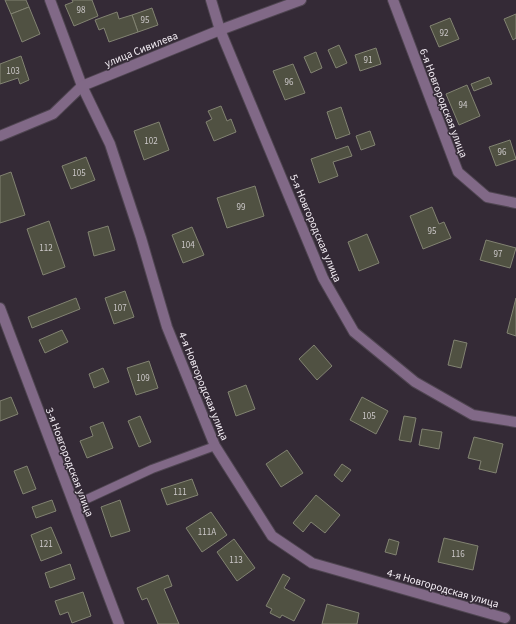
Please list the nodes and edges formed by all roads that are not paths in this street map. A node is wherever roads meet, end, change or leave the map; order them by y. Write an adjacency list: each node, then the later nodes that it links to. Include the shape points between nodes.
1 (50, 0): 6 (street, 4-я Новгородская улица)
2 (210, 0): 5 (street, 5-я Новгородская улица)
3 (301, 0): 5 (street, улица Сивилева)
4 (393, 0): 8 (street, 6-я Новгородская улица, via 458,172 487,197)
5 (220, 30): 6 (street, улица Сивилева); 10 (street, 5-я Новгородская улица, via 323,278 354,332 415,382 473,415)
6 (82, 86): 7 (street, улица Сивилева, via 53,114); 11 (street, 4-я Новгородская улица, via 110,144 167,327)
7 (0, 136)
8 (516, 203)
9 (0, 308): 12 (street, 3-я Новгородская улица)
10 (516, 422)
11 (215, 446): 12 (lane, via 152,469); 13 (street, 4-я Новгородская улица, via 272,536 312,563)
12 (74, 505): 14 (street, 3-я Новгородская улица)
13 (505, 618)
14 (119, 624)

